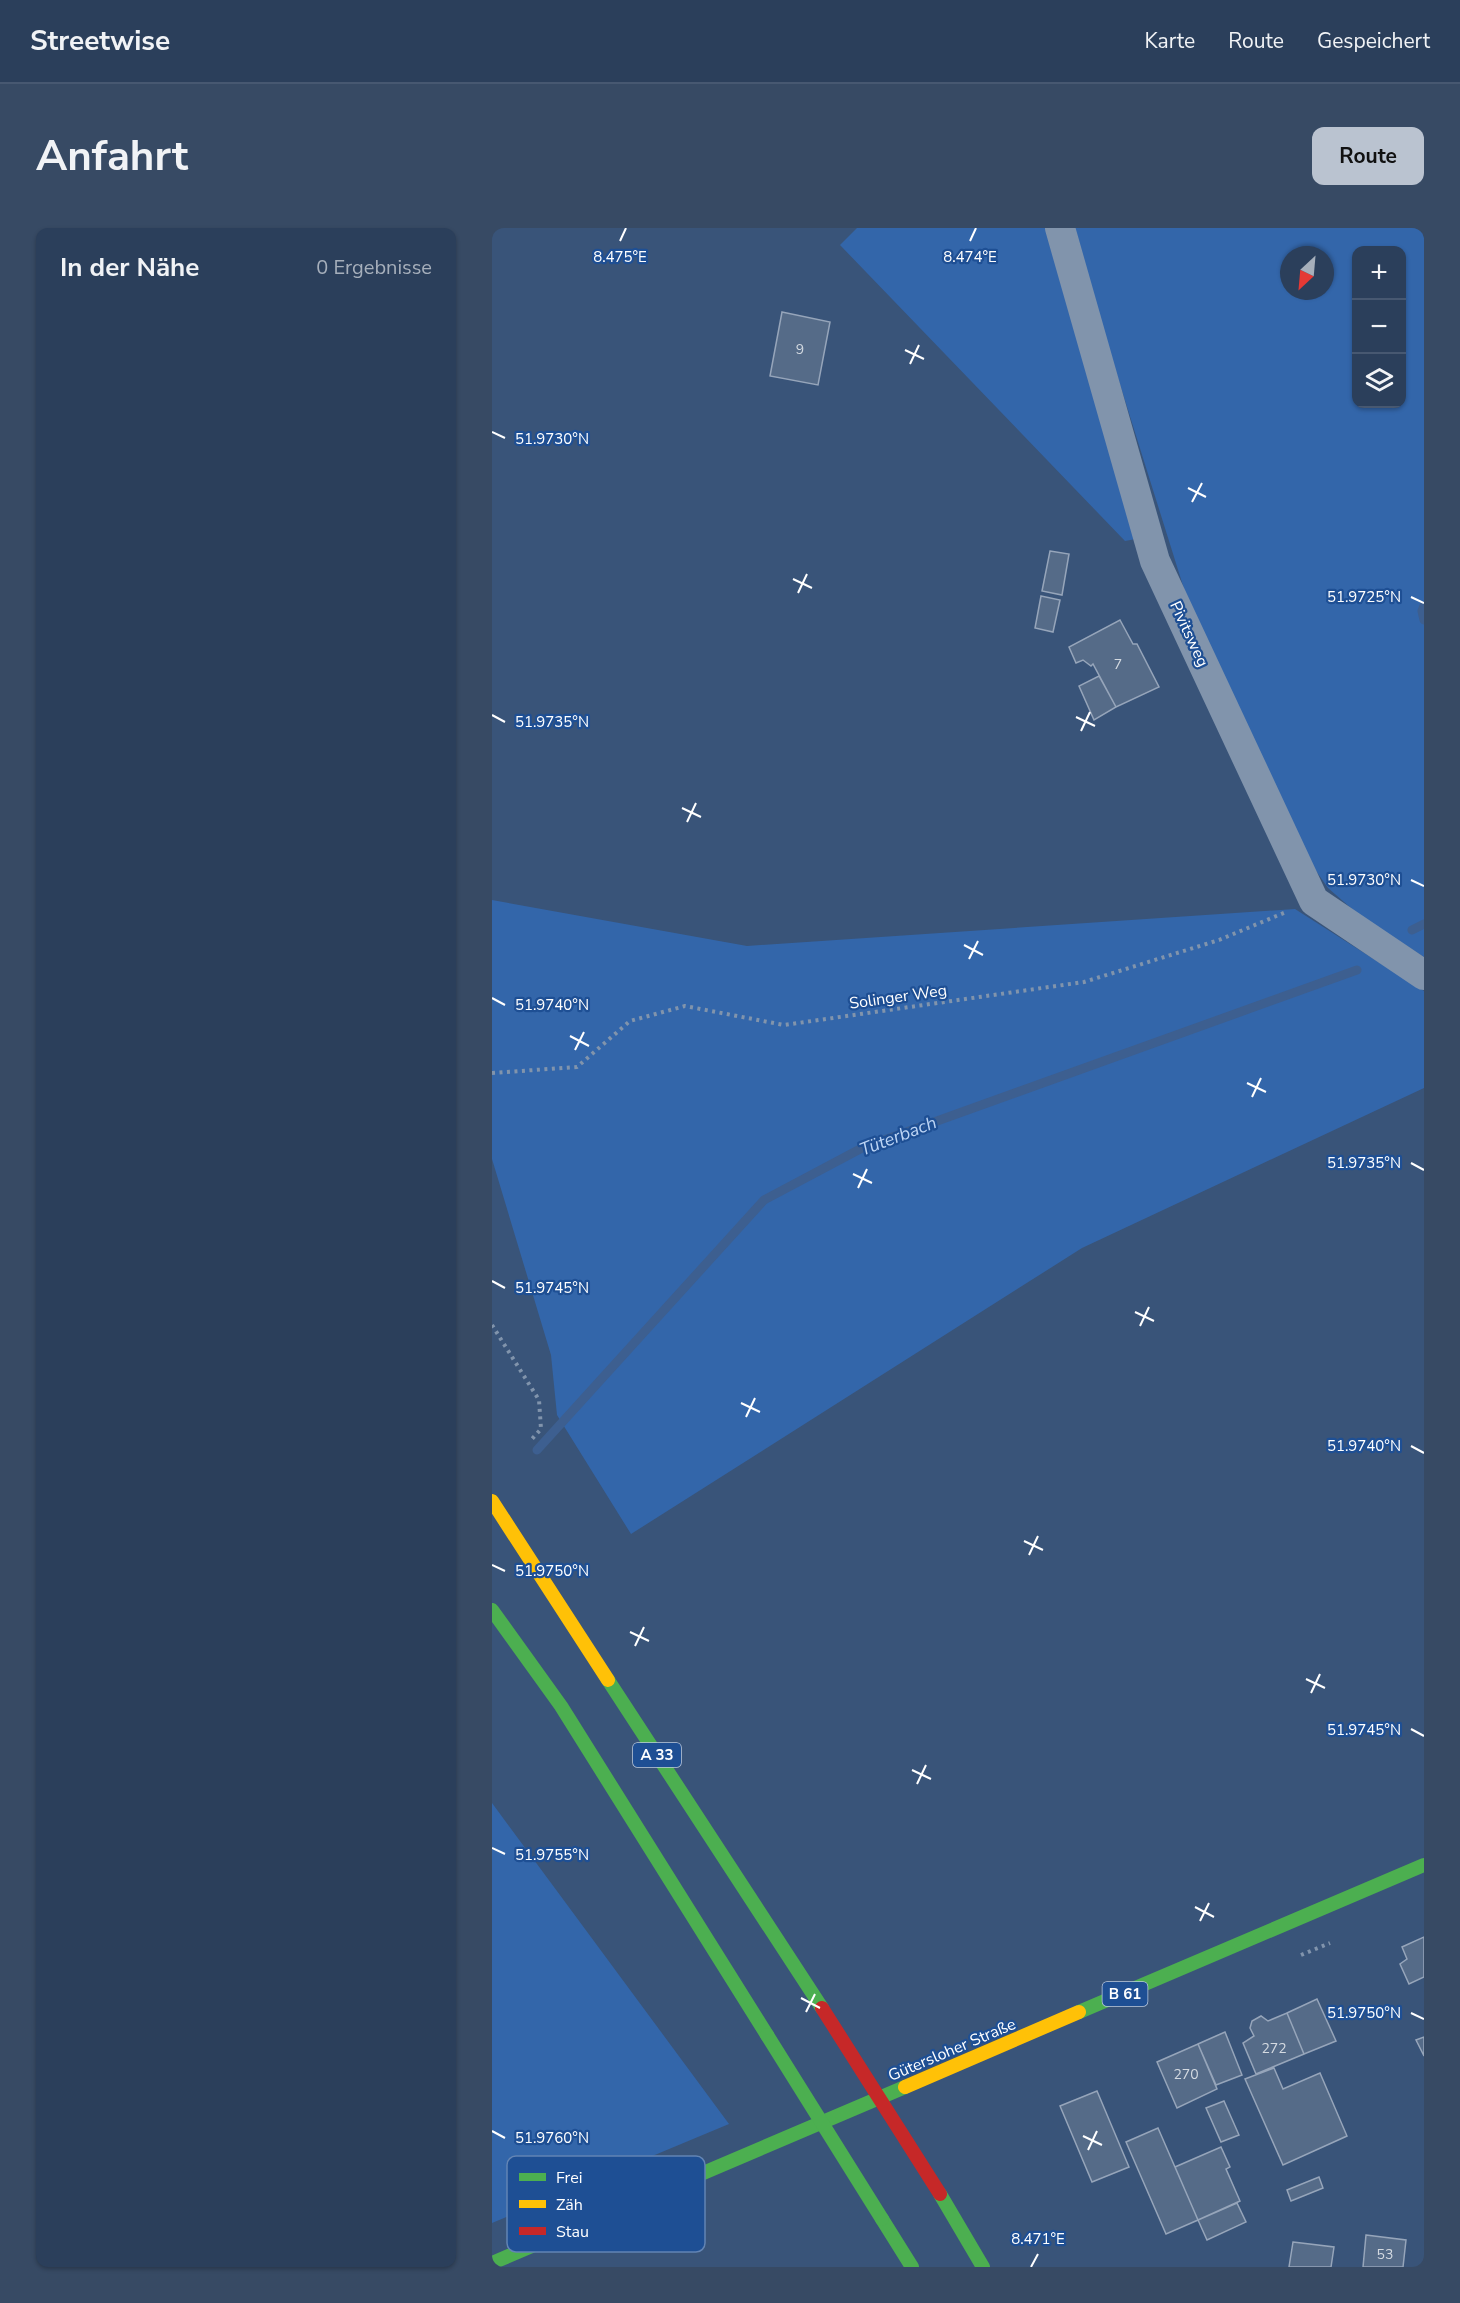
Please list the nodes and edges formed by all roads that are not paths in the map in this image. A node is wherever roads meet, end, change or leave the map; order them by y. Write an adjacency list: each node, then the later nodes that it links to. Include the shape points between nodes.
1 (1060, 228): 2 (street, Pivitsweg, via 1155,561 1314,901)
2 (1424, 975)
3 (492, 1501): 12 (main road, A 33, bridge, via 822,2008)
4 (492, 1610): 6 (main road)
5 (507, 1654): 6 (main road)
6 (561, 1706): 11 (main road, bridge)
7 (1424, 1865): 8 (main road, Gütersloher Straße / B 61)
8 (705, 2172)
9 (518, 2252): 10 (main road, Gütersloher Straße / B 61)
10 (492, 2263)
11 (912, 2267)
12 (983, 2267)

